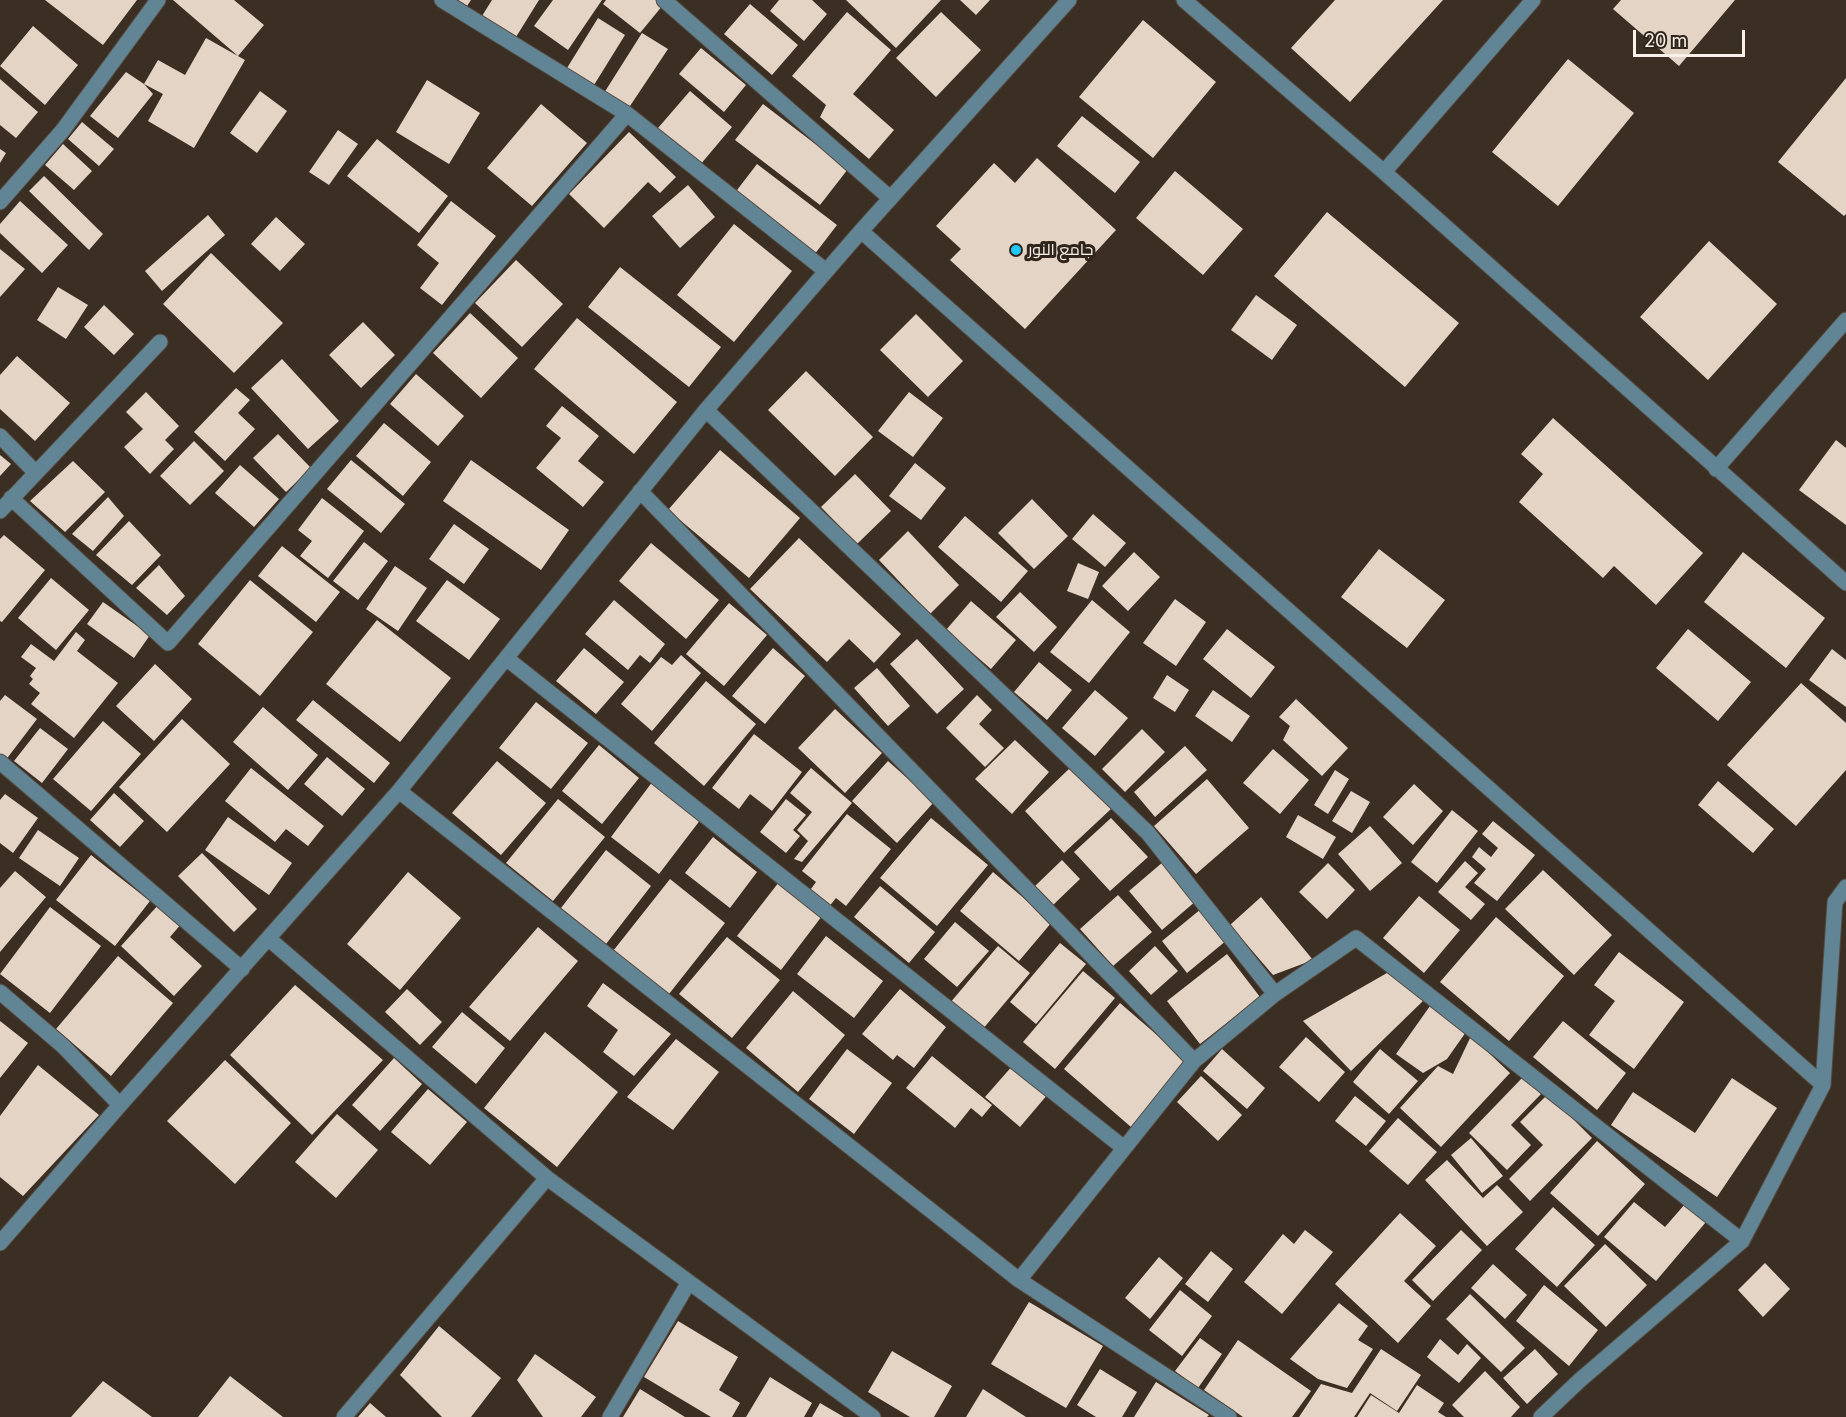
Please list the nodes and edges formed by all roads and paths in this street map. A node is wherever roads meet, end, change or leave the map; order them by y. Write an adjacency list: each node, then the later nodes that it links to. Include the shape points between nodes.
1 (158, 0): 10 (street, via 63,130)
2 (442, 0): 7 (street)
3 (664, 0): 9 (street)
4 (1069, 0): 9 (street)
5 (1184, 0): 8 (street)
6 (1533, 0): 8 (street)
7 (627, 114): 12 (street); 20 (street, via 168,643)
8 (1384, 172): 17 (street)
9 (890, 198): 11 (street)
10 (0, 202)
11 (861, 231): 12 (street); 32 (street)
12 (826, 272): 15 (street)
13 (1846, 320): 17 (street)
14 (160, 342): 18 (street)
15 (706, 410): 19 (street); 30 (street, via 1148,833)
16 (0, 436): 18 (street)
17 (1716, 469): 22 (street)
18 (35, 472): 20 (street)
19 (640, 491): 23 (street); 31 (street)
20 (11, 498): 21 (street)
21 (0, 511)
22 (1846, 583)
23 (506, 658): 25 (street); 34 (street)
24 (0, 762): 28 (street)
25 (399, 791): 27 (street); 38 (street)
26 (1846, 887): 32 (street, via 1835,902)
27 (269, 939): 28 (street); 35 (street)
28 (242, 969): 33 (street)
29 (0, 993): 33 (street, via 63,1046)
30 (1275, 994): 31 (street); 36 (street, via 1356,938)
31 (1194, 1061): 34 (street)
32 (1823, 1085): 36 (street)
33 (120, 1105): 37 (street)
34 (1124, 1148): 38 (street)
35 (547, 1178): 39 (street); 40 (street)
36 (1742, 1241): 44 (street)
37 (0, 1243)
38 (1019, 1280): 43 (street)
39 (689, 1282): 41 (street); 42 (street)
40 (344, 1417)
41 (610, 1417)
42 (873, 1417)
43 (1229, 1417)
44 (1541, 1417)

